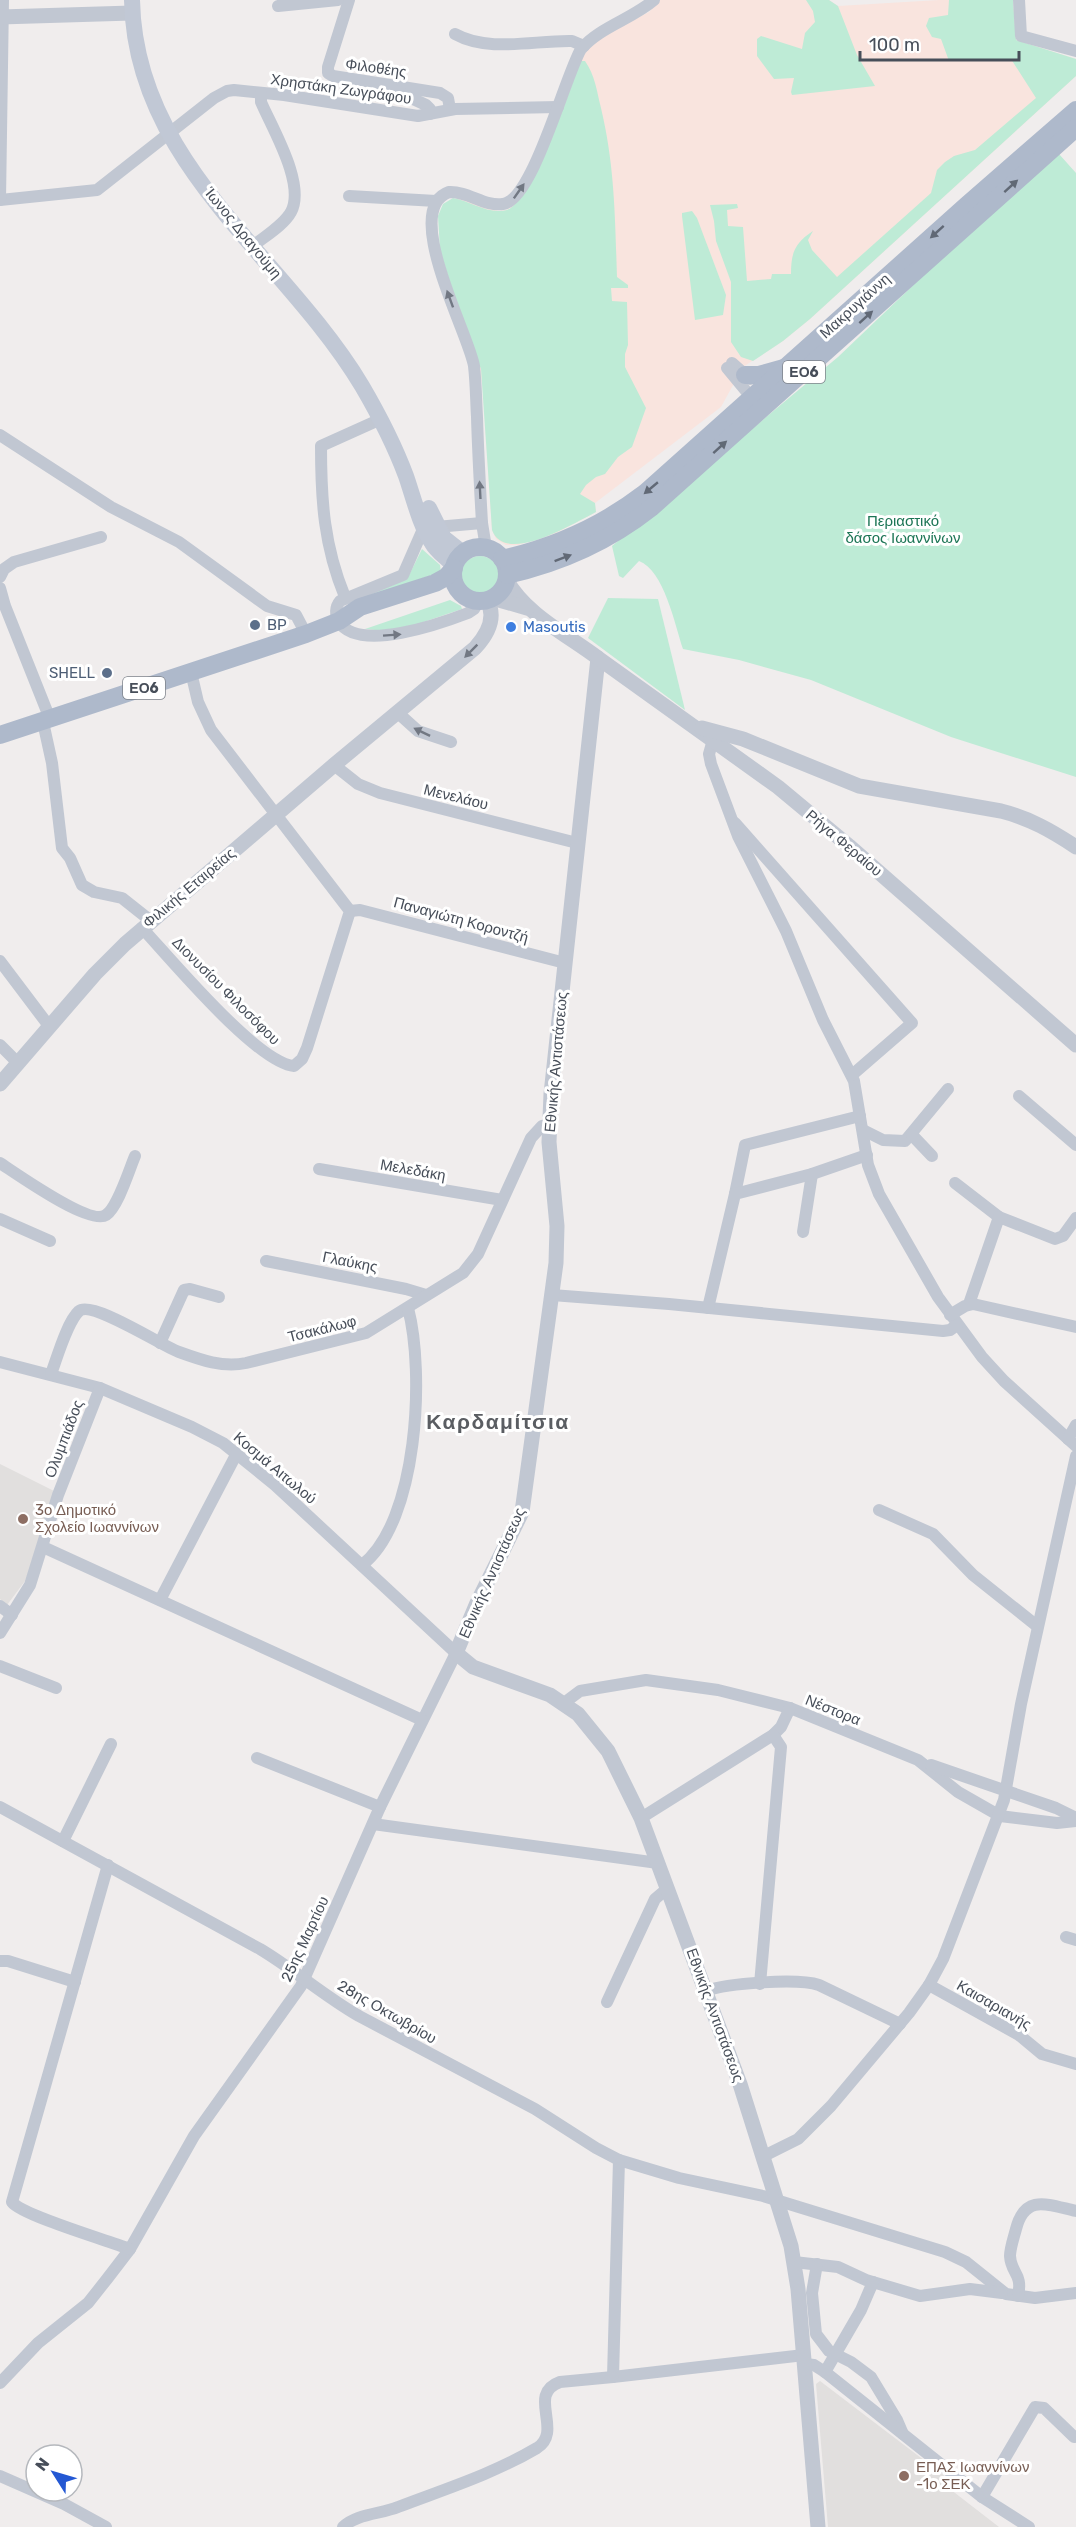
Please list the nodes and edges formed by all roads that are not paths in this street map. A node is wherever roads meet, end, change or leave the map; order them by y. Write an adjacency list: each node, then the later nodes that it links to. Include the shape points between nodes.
1 (3, 0): 8 (street)
2 (338, 0): 6 (street)
3 (349, 0): 13 (street, Φιλοθέης, via 328,73)
4 (654, 0): 10 (street)
5 (1019, 0): 11 (street, via 1021,36)
6 (278, 6)
7 (132, 7): 8 (street); 20 (main road, Ίωνος Δραγούμη, via 143,75)
8 (1, 17): 12 (street)
9 (455, 34): 10 (street, via 489,43 572,41)
10 (584, 46): 15 (street)
11 (1076, 51)
12 (1, 85): 21 (street)
13 (390, 85): 16 (street, Φιλοθέης, via 443,94); 18 (street, via 426,105)
14 (261, 93): 18 (street, Χρηστάκη Ζωγράφου, via 418,116); 20 (street, Χρηστάκη Ζωγράφου, via 224,92); 25 (street, via 261,102 289,165 294,199 286,219)
15 (558, 107): 16 (street, Χρηστάκη Ζωγράφου); 24 (street, one-way to 15, via 454,192 495,204 510,202 532,169)
16 (450, 109): 18 (street, Χρηστάκη Ζωγράφου)
17 (1076, 110): 26 (main road, Μακρυγιάννη / ΕΟ6, one-way to 26)
18 (430, 114)
19 (1076, 128): 28 (main road, Μακρυγιάννη / ΕΟ6, one-way to 19)
20 (169, 134): 23 (street, Χρηστάκη Ζωγράφου, via 97,190); 25 (main road, Ίωνος Δραγούμη, via 190,168)
21 (1, 161): 23 (street)
22 (349, 196): 24 (street)
23 (0, 200)
24 (436, 201): 31 (street, one-way to 24, via 474,365 439,267 433,220)
25 (253, 246): 29 (main road, Ίωνος Δραγούμη, via 348,364)
26 (788, 367): 27 (main road, via 766,373); 28 (main road, Μακρυγιάννη / ΕΟ6)
27 (734, 368): 28 (street); 28 (street)
28 (762, 400): 36 (main road, Μακρυγιάννη / ΕΟ6, via 620,511 576,535 529,553)
29 (381, 419): 32 (main road, Ίωνος Δραγούμη); 40 (street, via 321,446 323,520 333,567)
30 (0, 435): 44 (street, via 111,507 179,542 267,606 296,615)
31 (482, 523): 32 (street); 34 (street)
32 (430, 527): 35 (main road, via 444,538); 40 (street, via 404,575)
33 (101, 537): 37 (street, via 14,562)
34 (486, 548): 35 (main road, ΕΟ6, via 474,548); 36 (main road, via 492,550)
35 (457, 562): 39 (main road, via 454,581); 43 (main road, ΕΟ6, via 446,577 435,583 360,607)
36 (505, 571): 41 (main road, via 502,590); 42 (street, via 515,593)
37 (0, 577)
38 (0, 588): 48 (street)
39 (461, 594): 41 (main road, ΕΟ6); 43 (main road, ΕΟ6, via 441,594)
40 (345, 597): 43 (street, via 337,605)
41 (486, 600): 42 (street); 43 (street, one-way to 41, via 347,630 395,636 468,613); 47 (street, Φιλικής Εταιρείας, one-way to 47, via 492,616 483,638)
42 (530, 609): 45 (street)
43 (339, 621): 44 (main road, ΕΟ6)
44 (306, 634): 46 (main road, ΕΟ6)
45 (598, 658): 49 (street, Ρήγα Φεραίου); 56 (street, Εθνικής Αντιστάσεως)
46 (191, 672): 48 (main road, ΕΟ6); 54 (street, via 198,702 211,730)
47 (398, 713): 52 (street, one-way to 47, via 418,731); 53 (street, Φιλικής Εταιρείας)
48 (46, 720): 50 (main road, ΕΟ6); 59 (street, via 62,848 87,889 122,898)
49 (692, 726): 51 (street, Ρήγα Φεραίου); 57 (street, via 743,739 860,786 1019,816)
50 (0, 735)
51 (713, 740): 55 (street, via 711,764); 64 (street, Ρήγα Φεραίου, via 763,775 849,846)
52 (451, 742)
53 (334, 765): 54 (street, Φιλικής Εταιρείας); 56 (street, Μενελάου, via 358,784 380,793)
54 (277, 814): 58 (street); 59 (street, Φιλικής Εταιρείας)
55 (732, 823): 66 (street); 66 (street, via 740,826 912,1023)
56 (577, 843): 61 (street, Εθνικής Αντιστάσεως)
57 (1076, 847)
58 (350, 911): 59 (street, Διονυσίου Φιλοσόφου, via 307,1048 294,1066 279,1062 257,1046 210,1000); 61 (street, Παναγιώτη Κοροντζή, via 360,910)
59 (147, 924): 62 (street, Φιλικής Εταιρείας, via 108,960)
60 (0, 961): 62 (street)
61 (565, 963): 71 (street, Εθνικής Αντιστάσεως)
62 (49, 1026): 65 (street, Φιλικής Εταιρείας)
63 (0, 1045): 65 (street)
64 (1076, 1045)
65 (18, 1063): 67 (street, Φιλικής Εταιρείας)
66 (852, 1076): 70 (street)
67 (0, 1084)
68 (948, 1089): 73 (street)
69 (1019, 1096): 74 (street)
70 (860, 1116): 72 (street); 82 (street, via 745,1145)
71 (549, 1124): 83 (street, Τσακάλωφ, via 542,1125 531,1138); 91 (street, Εθνικής Αντιστάσεως, via 557,1226)
72 (863, 1130): 73 (street, via 886,1140 901,1141); 75 (street)
73 (912, 1135): 77 (street)
74 (1076, 1145)
75 (867, 1155): 80 (street); 96 (street, via 879,1194)
76 (135, 1156): 78 (street, via 112,1208 98,1218 73,1208)
77 (933, 1156)
78 (0, 1163)
79 (319, 1169): 83 (street, Μελεδάκη)
80 (812, 1174): 82 (street); 87 (street)
81 (955, 1183): 84 (street)
82 (735, 1194): 95 (street)
83 (502, 1200): 90 (street, Τσακάλωφ, via 472,1263 463,1273)
84 (999, 1217): 85 (street, via 1055,1239 1063,1236); 93 (street)
85 (1076, 1218)
86 (0, 1219): 88 (street)
87 (803, 1232)
88 (50, 1241)
89 (266, 1261): 90 (street, Γλαύκης)
90 (426, 1295): 94 (street, Τσακάλωφ)
91 (552, 1295): 95 (street); 114 (street, Εθνικής Αντιστάσεως, via 522,1512)
92 (219, 1297): 98 (street, via 184,1290)
93 (969, 1304): 96 (street); 97 (street)
94 (408, 1308): 98 (street, Τσακάλωφ, via 360,1336 238,1365 205,1361); 108 (street, via 416,1400 411,1451 388,1534)
95 (708, 1308): 96 (street, via 943,1331 950,1330)
96 (954, 1320): 103 (street, via 1004,1381)
97 (1076, 1327)
98 (160, 1343): 100 (street, Τσακάλωφ, via 100,1312 83,1308 73,1320)
99 (0, 1362): 100 (street, Κοσμά Αιτωλού)
100 (51, 1374): 101 (street, Κοσμά Αιτωλού)
101 (100, 1388): 104 (street, Κοσμά Αιτωλού, via 192,1427); 107 (street, Ολυμπιάδος, via 58,1495)
102 (1076, 1425): 103 (street)
103 (1072, 1442)
104 (237, 1453): 108 (street, Κοσμά Αιτωλού); 109 (street)
105 (1076, 1456): 112 (street)
106 (879, 1510): 112 (street, via 933,1534 973,1575)
107 (44, 1547): 109 (street); 111 (street, Ολυμπιάδος, via 30,1585)
108 (362, 1565): 114 (street, Κοσμά Αιτωλού)
109 (160, 1600): 119 (street)
110 (0, 1606): 111 (street)
111 (12, 1616): 113 (street, Ολυμπιάδος)
112 (1037, 1626): 124 (street)
113 (0, 1633)
114 (456, 1653): 117 (street, Εθνικής Αντιστάσεως, via 478,1669); 119 (street, 25ης Μαρτίου)
115 (0, 1666): 116 (street)
116 (56, 1688)
117 (564, 1703): 118 (street, Νέστορα, via 580,1691 654,1680 718,1690); 128 (street, Εθνικής Αντιστάσεως, via 590,1726 609,1751)
118 (790, 1708): 120 (street); 123 (street, Νέστορα)
119 (422, 1720): 126 (street, 25ης Μαρτίου)
120 (773, 1735): 128 (street); 138 (street, via 781,1747)
121 (111, 1744): 131 (street)
122 (257, 1758): 126 (street)
123 (918, 1760): 124 (street); 127 (street, Νέστορα, via 958,1792)
124 (1006, 1792): 127 (street); 129 (street, via 1056,1808)
125 (0, 1807): 131 (street, 28ης Οκτωβρίου)
126 (380, 1807): 130 (street, 25ης Μαρτίου)
127 (1000, 1816): 129 (street, Νέστορα, via 1057,1823); 139 (street, via 950,1943)
128 (641, 1818): 132 (street, Εθνικής Αντιστάσεως)
129 (1076, 1819)
130 (373, 1824): 132 (street); 136 (street, 25ης Μαρτίου)
131 (63, 1841): 133 (street, 28ης Οκτωβρίου)
132 (658, 1863): 134 (street, Εθνικής Αντιστάσεως)
133 (108, 1865): 136 (street, 28ης Οκτωβρίου); 137 (street)
134 (668, 1888): 140 (street, Εθνικής Αντιστάσεως); 141 (street, via 655,1899)
135 (0, 1961): 137 (street)
136 (305, 1978): 145 (street, 28ης Οκτωβρίου, via 359,2016 535,2109); 148 (street, 25ης Μαρτίου, via 195,2136)
137 (75, 1982): 148 (street, via 12,2202)
138 (760, 1984): 140 (street); 142 (street, via 814,1984)
139 (929, 1985): 142 (street); 143 (street, Καισαριανής, via 1019,2035 1042,2054)
140 (706, 1991): 144 (street, Εθνικής Αντιστάσεως)
141 (607, 2002)
142 (900, 2024): 144 (street, via 812,2127 798,2139)
143 (1076, 2064)
144 (764, 2156): 146 (street, Εθνικής Αντιστάσεως)
145 (619, 2160): 146 (street, 28ης Οκτωβρίου); 158 (street)
146 (778, 2201): 149 (street, Εθνικής Αντιστάσεως); 153 (street, 28ης Οκτωβρίου, via 959,2257)
147 (1076, 2211): 154 (street, via 1043,2204 1032,2205 1021,2215 1010,2254 1021,2281)
148 (130, 2249): 159 (street, 25ης Μαρτίου, via 88,2303 38,2343)
149 (794, 2262): 150 (street); 156 (street, Εθνικής Αντιστάσεως)
150 (817, 2264): 151 (street, via 838,2267); 155 (street, via 812,2293 813,2326 822,2345)
151 (873, 2282): 153 (street, via 920,2296 970,2289); 155 (street)
152 (1076, 2293): 154 (street)
153 (1005, 2294): 154 (street)
154 (1018, 2296)
155 (835, 2355): 157 (street); 160 (street, via 875,2382)
156 (804, 2360): 157 (street); 158 (street); 166 (street, Εθνικής Αντιστάσεως)
157 (825, 2372): 160 (street)
158 (613, 2377): 165 (street, via 552,2385 544,2396 547,2434 540,2446 473,2480 352,2520)
159 (0, 2383)
160 (903, 2435): 163 (street)
161 (1074, 2437): 163 (street, via 1044,2408 1035,2407)
162 (0, 2476): 164 (street)
163 (982, 2497): 167 (street)
164 (106, 2527)
165 (343, 2527)
166 (818, 2527)
167 (1029, 2527)

